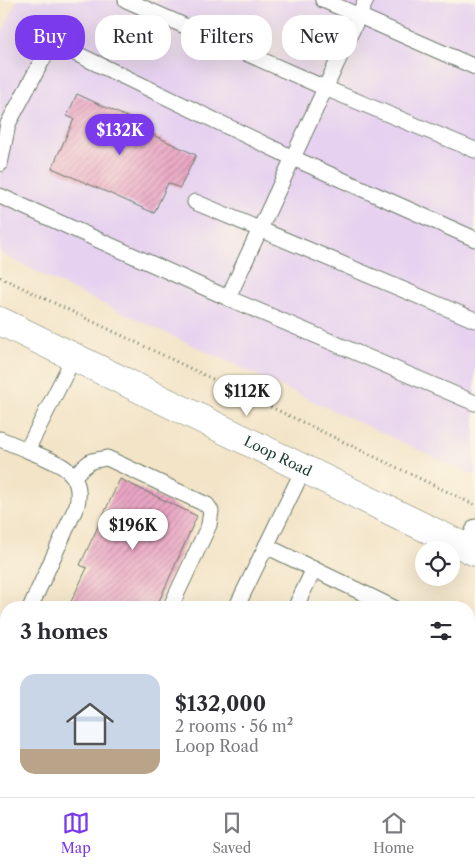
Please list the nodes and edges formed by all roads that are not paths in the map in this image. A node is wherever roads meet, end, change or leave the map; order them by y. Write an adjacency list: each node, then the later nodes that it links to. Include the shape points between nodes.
1 (126, 0): 6 (lane)
2 (323, 0): 4 (lane)
3 (366, 0): 4 (lane)
4 (359, 16): 5 (lane); 6 (lane)
5 (475, 67)
6 (325, 88): 7 (lane); 8 (lane)
7 (475, 150)
8 (293, 158): 9 (lane, via 52,42 8,124); 12 (lane); 13 (lane)
9 (0, 164)
10 (0, 196): 14 (lane)
11 (195, 202): 12 (lane)
12 (259, 231): 14 (lane); 15 (lane)
13 (475, 239)
14 (228, 298): 18 (lane)
15 (475, 320)
16 (0, 321): 17 (street, Loop Road)
17 (74, 357): 20 (lane); 21 (street, Loop Road)
18 (475, 403)
19 (0, 438): 20 (lane)
20 (27, 450): 22 (lane)
21 (304, 468): 23 (street, Loop Road); 24 (lane)
22 (74, 475): 26 (lane, via 79,493 76,505); 27 (lane, via 91,461 107,458 207,505 211,511 209,525)
23 (472, 542)
24 (266, 546): 25 (lane); 28 (lane)
25 (314, 569): 29 (lane); 30 (lane)
26 (33, 601)
27 (173, 601)
28 (239, 601)
29 (299, 601)
30 (380, 601)

